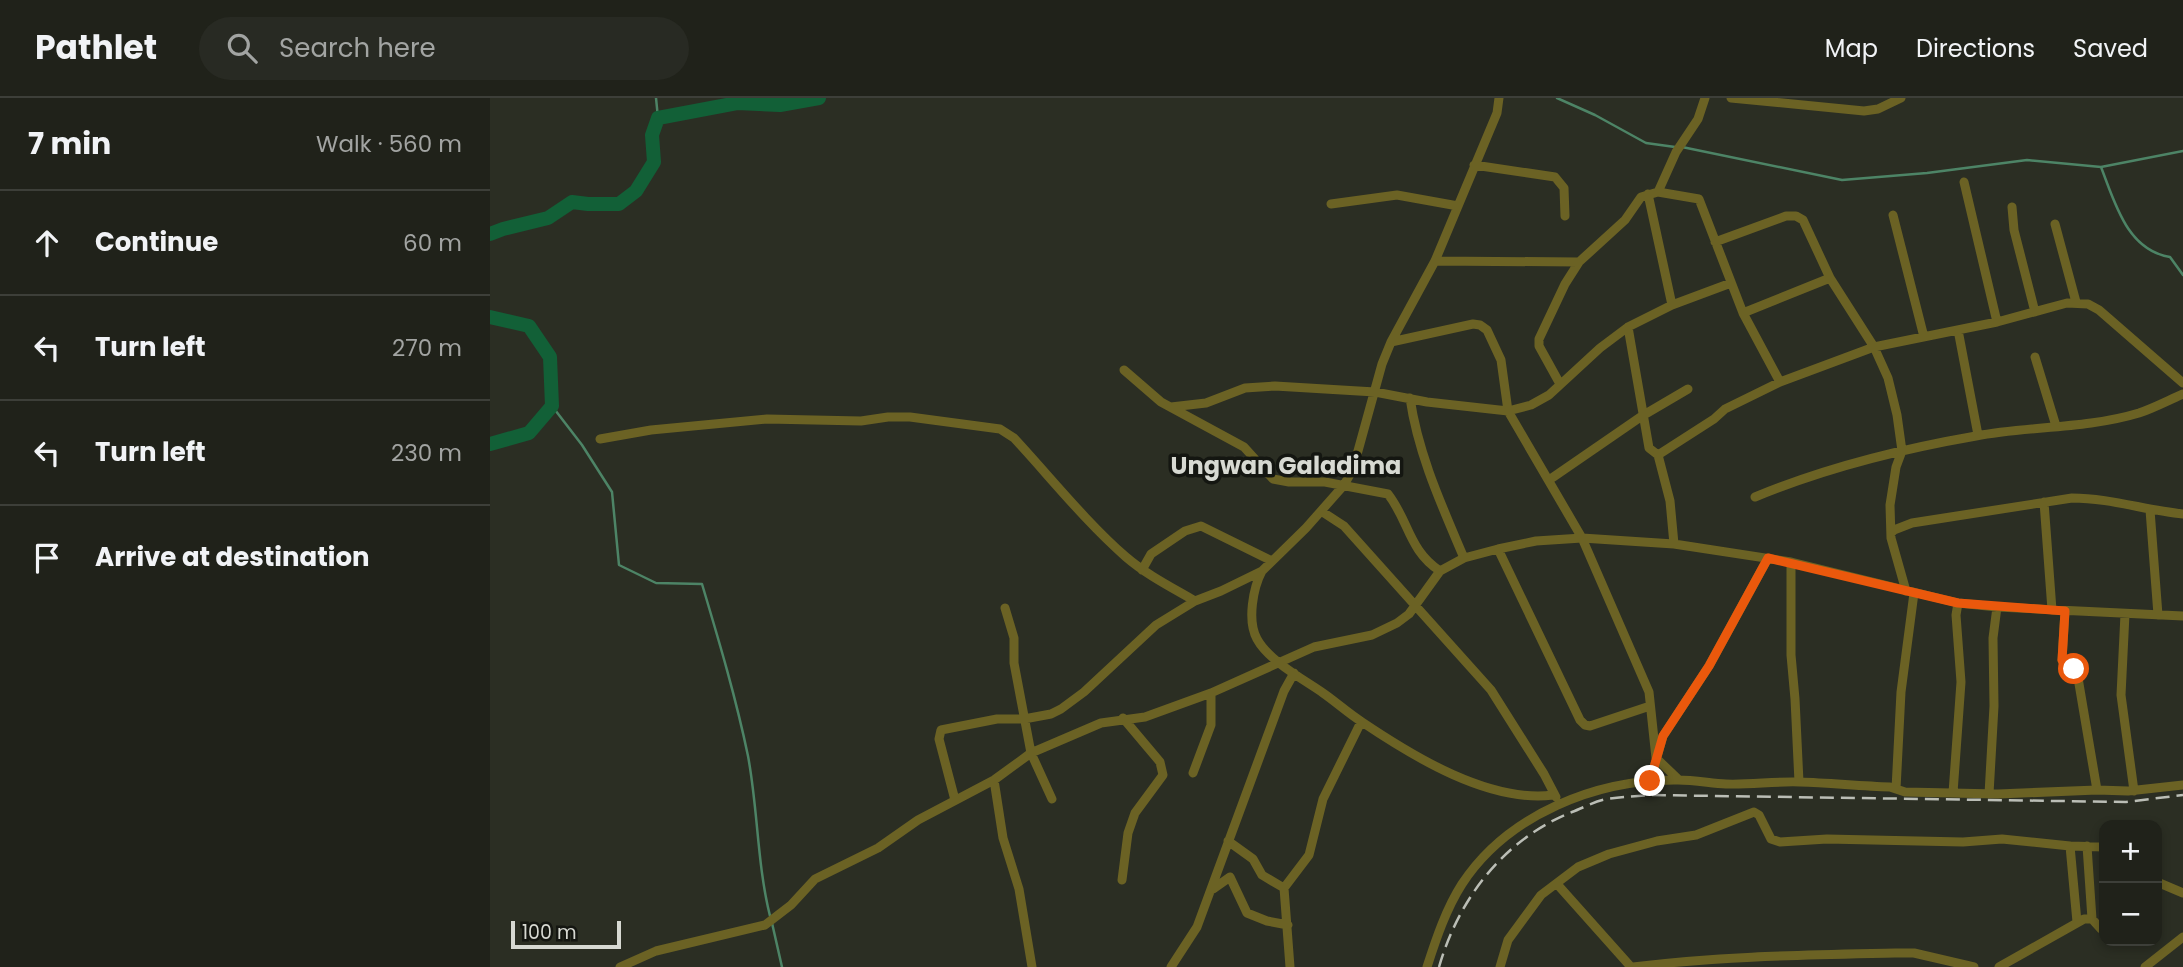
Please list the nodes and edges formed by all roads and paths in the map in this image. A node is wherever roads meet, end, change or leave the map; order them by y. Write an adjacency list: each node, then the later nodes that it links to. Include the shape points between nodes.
1 (1499, 98): 5 (street)
2 (1705, 98): 7 (street)
3 (1732, 98): 4 (street, via 1864,111)
4 (1901, 98)
5 (1474, 165): 10 (street); 13 (street, via 1555,177 1564,188)
6 (1964, 182): 24 (street)
7 (1658, 192): 8 (street); 15 (street, via 1699,199)
8 (1648, 194): 17 (street); 21 (street)
9 (1331, 204): 10 (street, via 1397,195)
10 (1458, 206): 16 (street)
11 (2012, 207): 22 (street)
12 (1893, 215): 27 (street)
13 (1565, 216)
14 (2055, 224): 20 (street)
15 (1715, 243): 18 (street, via 1796,216 1803,220); 19 (street)
16 (1435, 261): 17 (street); 28 (street)
17 (1578, 261): 34 (street, via 1539,339)
18 (1830, 278): 23 (street); 29 (street)
19 (1731, 283): 21 (street); 23 (street)
20 (2076, 302): 22 (street); 33 (street, via 2099,310)
21 (1672, 305): 25 (street)
22 (2035, 312): 24 (street)
23 (1743, 313): 32 (street)
24 (1997, 322): 26 (street)
25 (1629, 327): 34 (street); 41 (street)
26 (1958, 330): 27 (street); 43 (street)
27 (1924, 337): 29 (street)
28 (1391, 342): 36 (street); 40 (street, via 1480,325 1501,360)
29 (1874, 347): 32 (street); 45 (street, via 1888,378)
30 (2035, 357): 42 (street)
31 (1125, 370): 39 (street)
32 (1780, 382): 46 (street, via 1725,409)
33 (2183, 383)
34 (1560, 384): 40 (street, via 1549,395)
35 (1688, 389): 41 (street)
36 (1375, 392): 38 (street); 39 (street, via 1245,388 1206,403); 48 (street)
37 (2183, 394): 42 (street, via 2140,412)
38 (1410, 398): 40 (street); 58 (street, via 1424,460)
39 (1171, 407): 48 (street, via 1244,447 1273,479)
40 (1508, 411): 47 (street)
41 (1642, 416): 46 (street, via 1649,448); 47 (street)
42 (2056, 426): 43 (street)
43 (1978, 435): 45 (street)
44 (600, 439): 62 (street, via 767,419 910,417 1000,429)
45 (1902, 451): 49 (street); 54 (street, via 1890,505)
46 (1658, 455): 56 (street, via 1670,501)
47 (1549, 480): 55 (street)
48 (1344, 485): 52 (street); 64 (street, via 1388,494 1418,552)
49 (1755, 497)
50 (2043, 502): 51 (street, via 2096,498); 54 (street, via 1912,523); 71 (street)
51 (2150, 510): 53 (street); 74 (street)
52 (1321, 511): 60 (street); 68 (street, via 1344,526)
53 (2183, 514)
54 (1891, 533): 65 (street)
55 (1582, 538): 56 (street); 57 (street); 79 (street, via 1645,681)
56 (1674, 544): 59 (street)
57 (1498, 548): 58 (street); 79 (street, via 1580,720 1590,726)
58 (1464, 558): 64 (street)
59 (1768, 558): 61 (street); 84 (street, via 1709,666 1663,736)
60 (1272, 561): 62 (street, via 1201,526 1151,554); 63 (street)
61 (1791, 562): 65 (street); 89 (street)
62 (1142, 570): 66 (street)
63 (1262, 571): 66 (street); 76 (street, via 1253,622 1257,639)
64 (1440, 571): 68 (street)
65 (1910, 592): 67 (street); 91 (street)
66 (1195, 601): 81 (street, via 1156,625 1061,709)
67 (1958, 603): 69 (street); 94 (street, via 1961,682)
68 (1417, 606): 76 (street, via 1372,635 1314,647); 96 (street, via 1491,690)
69 (1997, 607): 71 (street); 95 (street)
70 (1005, 608): 81 (street, via 1014,638)
71 (2052, 610): 72 (street)
72 (2065, 611): 73 (street); 92 (street, via 2062,660 2077,672)
73 (2125, 614): 74 (street); 93 (street, via 2121,695)
74 (2158, 615): 75 (street)
75 (2183, 616)
76 (1279, 663): 77 (street); 78 (street)
77 (1294, 673): 82 (street); 100 (street)
78 (1211, 693): 80 (street, via 1145,717); 85 (street, via 1211,726)
79 (1650, 706): 84 (street)
80 (1124, 718): 83 (street); 104 (street, via 1160,762 1163,775 1135,813)
81 (1024, 719): 83 (street); 98 (street, via 997,719 941,730 939,739)
82 (1361, 722): 96 (street, via 1423,759 1499,793); 107 (street, via 1323,799 1309,855)
83 (1031, 753): 86 (street); 97 (street)
84 (1657, 758): 87 (street); 88 (street)
85 (1193, 773)
86 (994, 780): 98 (street); 117 (street)
87 (1679, 780): 88 (street); 89 (street)
88 (1650, 781): 99 (street, via 1597,790)
89 (1799, 782): 91 (street)
90 (2183, 785): 93 (street)
91 (1896, 789): 94 (street)
92 (2097, 790): 93 (street); 95 (street)
93 (2134, 791)
94 (1953, 793): 95 (street)
95 (1989, 794)
96 (1553, 795): 99 (street)
97 (1052, 799)
98 (955, 800): 116 (street, via 815,879 767,924 656,951)
99 (1563, 802): 120 (street, via 1489,851 1462,885)
100 (1228, 841): 107 (street, via 1253,859 1262,875); 108 (street)
101 (2070, 846): 102 (street); 106 (street, via 2002,839 1780,842 1771,839 1754,812 1696,835 1609,855 1578,867); 111 (street)
102 (2087, 846): 103 (street); 110 (street)
103 (2099, 847)
104 (1122, 880)
105 (2159, 883): 109 (street)
106 (1557, 884): 121 (street, via 1541,895 1508,940); 122 (street)
107 (1284, 888): 112 (street)
108 (1210, 891): 112 (street, via 1230,877 1247,913); 118 (street, via 1197,927)
109 (2183, 893)
110 (2092, 919): 111 (street); 113 (street)
111 (2077, 922): 124 (street)
112 (1288, 925): 119 (street)
113 (2099, 927)
114 (2183, 937): 115 (street)
115 (2156, 962): 125 (street)
116 (620, 967)
117 (1032, 967)
118 (1171, 967)
119 (1290, 967)
120 (1427, 967)
121 (1500, 967)
122 (1632, 967): 123 (street, via 1740,957 1895,953)
123 (1974, 967)
124 (1998, 967)
125 (2145, 967)

